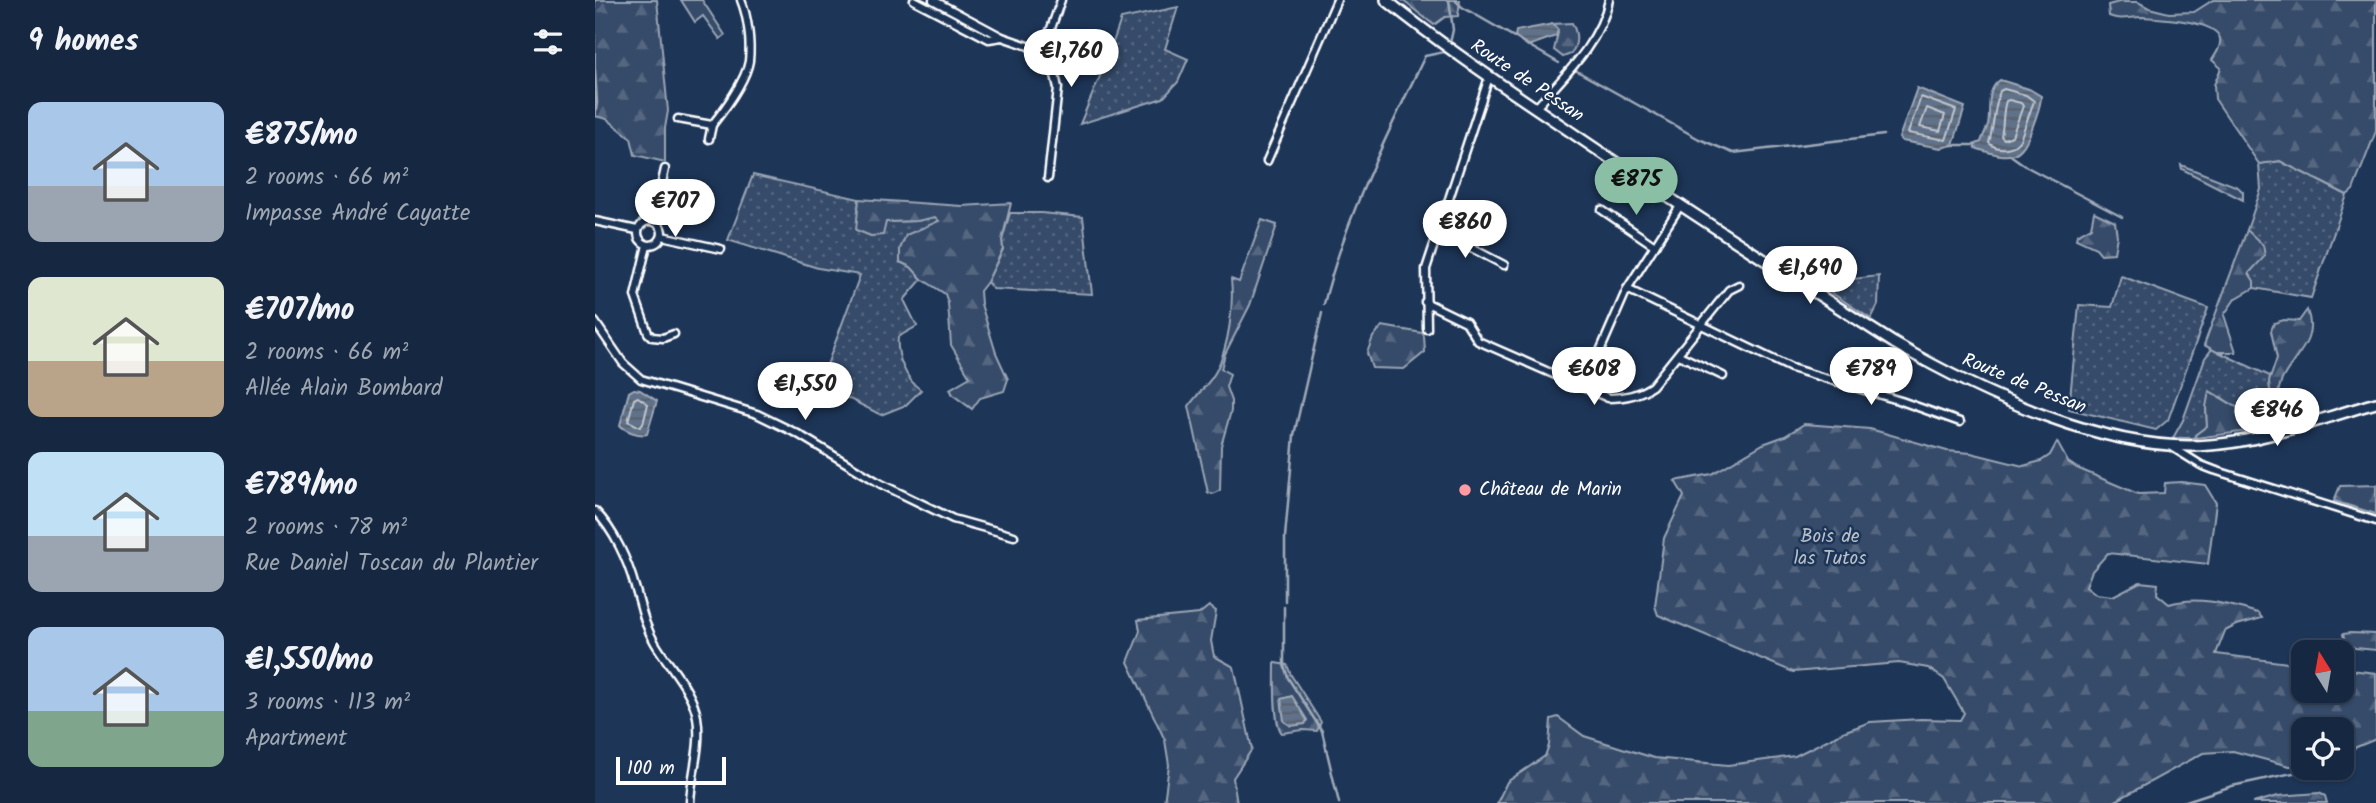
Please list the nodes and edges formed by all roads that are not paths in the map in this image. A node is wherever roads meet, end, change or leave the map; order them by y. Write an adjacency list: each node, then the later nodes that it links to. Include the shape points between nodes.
1 (741, 0): 13 (street, via 747,23 748,65)
2 (913, 0): 8 (street, via 989,39)
3 (933, 0): 8 (street)
4 (1062, 0): 9 (street)
5 (1338, 0): 15 (street)
6 (1386, 0): 10 (main road, Route de Pessan)
7 (1609, 0): 11 (street, via 1600,28)
8 (1002, 37): 9 (street)
9 (1043, 51): 17 (street, via 1058,88)
10 (1489, 77): 11 (main road, Route de Pessan); 23 (street)
11 (1536, 108): 18 (main road, Route de Pessan)
12 (678, 119): 13 (street)
13 (712, 125): 14 (street)
14 (709, 139)
15 (1268, 160)
16 (665, 169): 21 (street)
17 (1048, 178)
18 (1680, 206): 26 (street); 41 (main road, Route de Pessan, via 1893,342 1960,379 2057,419)
19 (1602, 210): 26 (street)
20 (595, 221): 22 (street)
21 (653, 221): 22 (street); 24 (street, via 661,226)
22 (638, 230): 25 (street, via 639,240)
23 (1439, 231): 28 (street); 31 (street, via 1426,269)
24 (662, 236): 25 (street); 27 (street)
25 (647, 246): 35 (street, via 635,296 652,337)
26 (1655, 246): 30 (street)
27 (721, 249)
28 (1504, 265)
29 (1739, 285): 33 (street, via 1729,290)
30 (1627, 289): 33 (street); 38 (street)
31 (1425, 302): 34 (street); 38 (street, via 1466,321 1478,341)
32 (595, 322): 44 (street, via 623,363 642,379 757,414 953,519)
33 (1702, 326): 36 (street); 40 (street, via 1791,368)
34 (1427, 329)
35 (674, 334)
36 (1679, 355): 37 (street); 38 (street, via 1653,386 1631,396 1608,398)
37 (1723, 376)
38 (1584, 387)
39 (2376, 403): 41 (main road, Route de Pessan, via 2256,438)
40 (1960, 422)
41 (2170, 446): 43 (street, via 2214,470)
42 (595, 511): 45 (street, via 628,566 655,643 696,713 699,747)
43 (2376, 521)
44 (1014, 536)
45 (690, 803)

